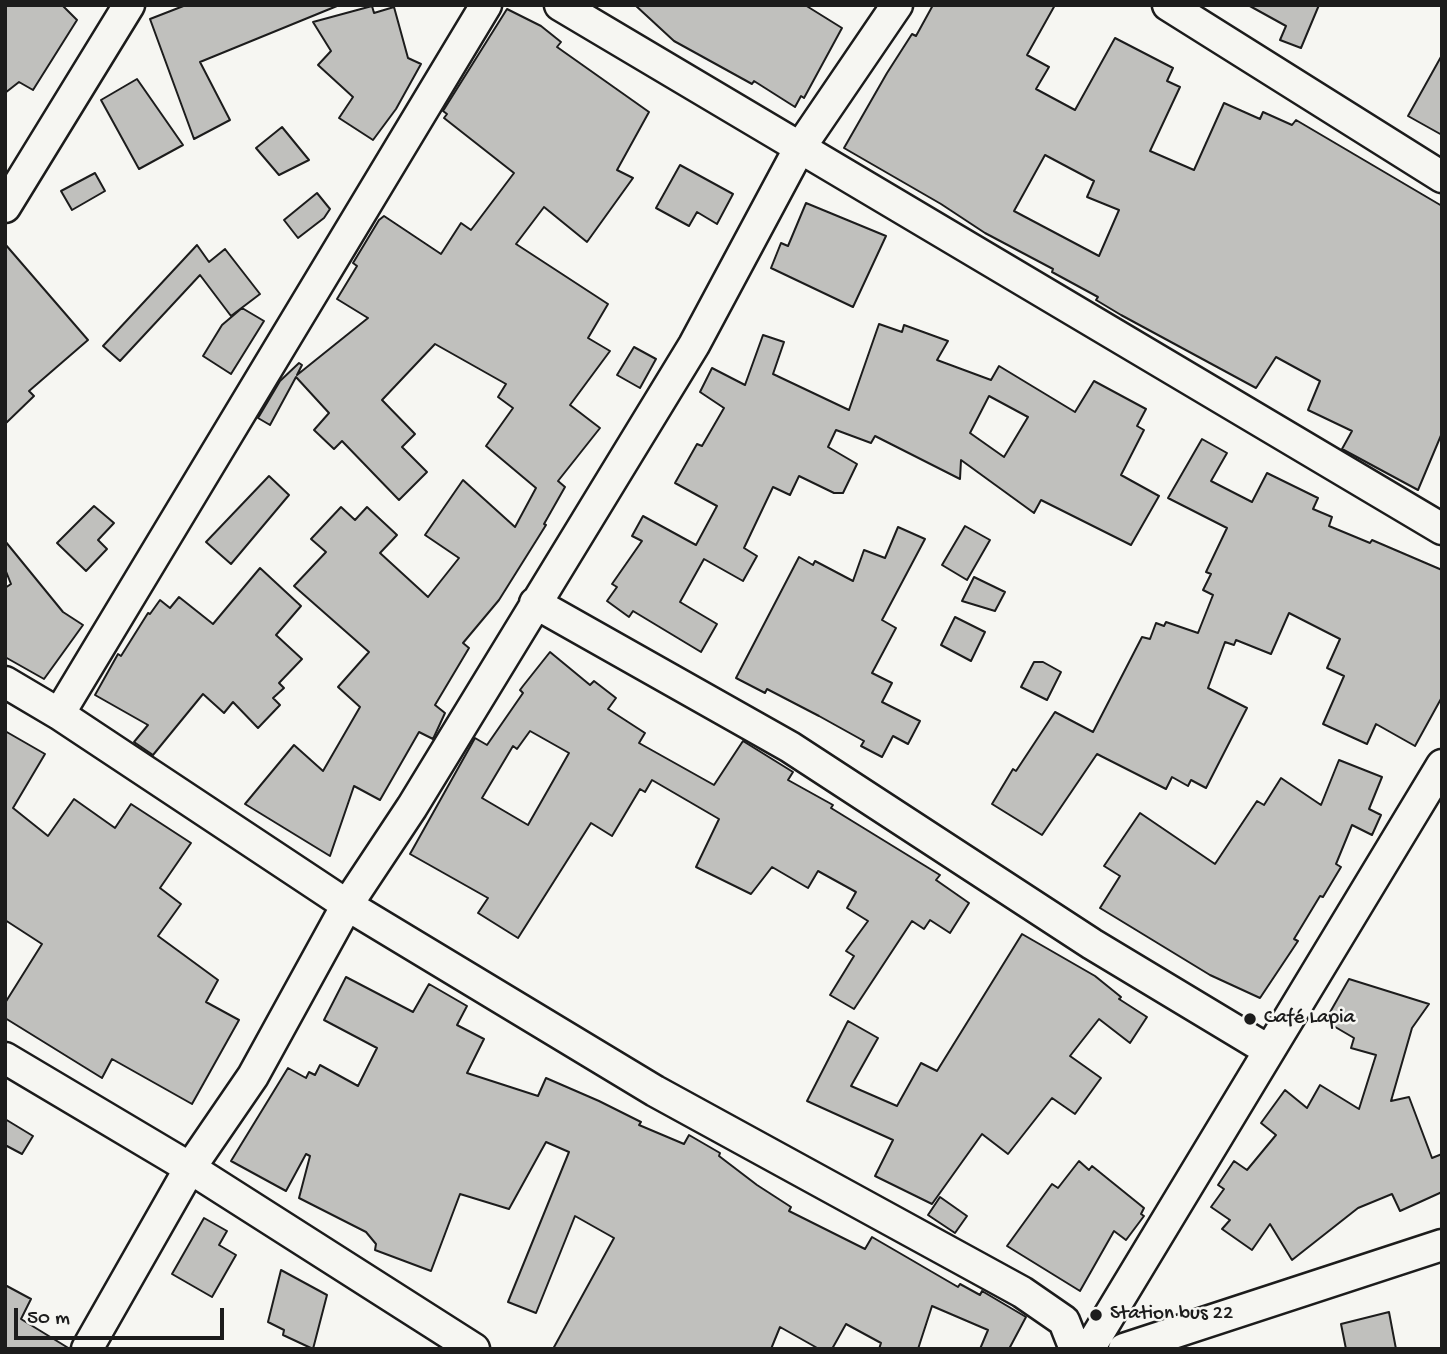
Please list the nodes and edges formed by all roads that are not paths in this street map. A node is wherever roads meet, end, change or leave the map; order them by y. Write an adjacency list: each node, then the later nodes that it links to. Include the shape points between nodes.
1 (129, 5): 8 (street)
2 (486, 5): 12 (street)
3 (560, 5): 6 (street)
4 (897, 5): 6 (street)
5 (1168, 5): 7 (street)
6 (799, 149): 9 (street); 10 (street, via 694,345)
7 (1442, 177)
8 (5, 207)
9 (1442, 529)
10 (535, 603): 14 (street); 15 (street, via 790,747 1092,944)
11 (5, 682): 12 (street)
12 (59, 714): 14 (street)
13 (1442, 765): 15 (street)
14 (347, 905): 17 (street, via 253,1076); 21 (street, via 655,1091 1022,1292 1064,1321)
15 (1268, 1050): 22 (street)
16 (5, 1058): 17 (street)
17 (190, 1168): 19 (street); 20 (street)
18 (1442, 1245): 23 (street)
19 (87, 1349)
20 (474, 1349)
21 (1075, 1349)
22 (1089, 1349)
23 (1124, 1349)

